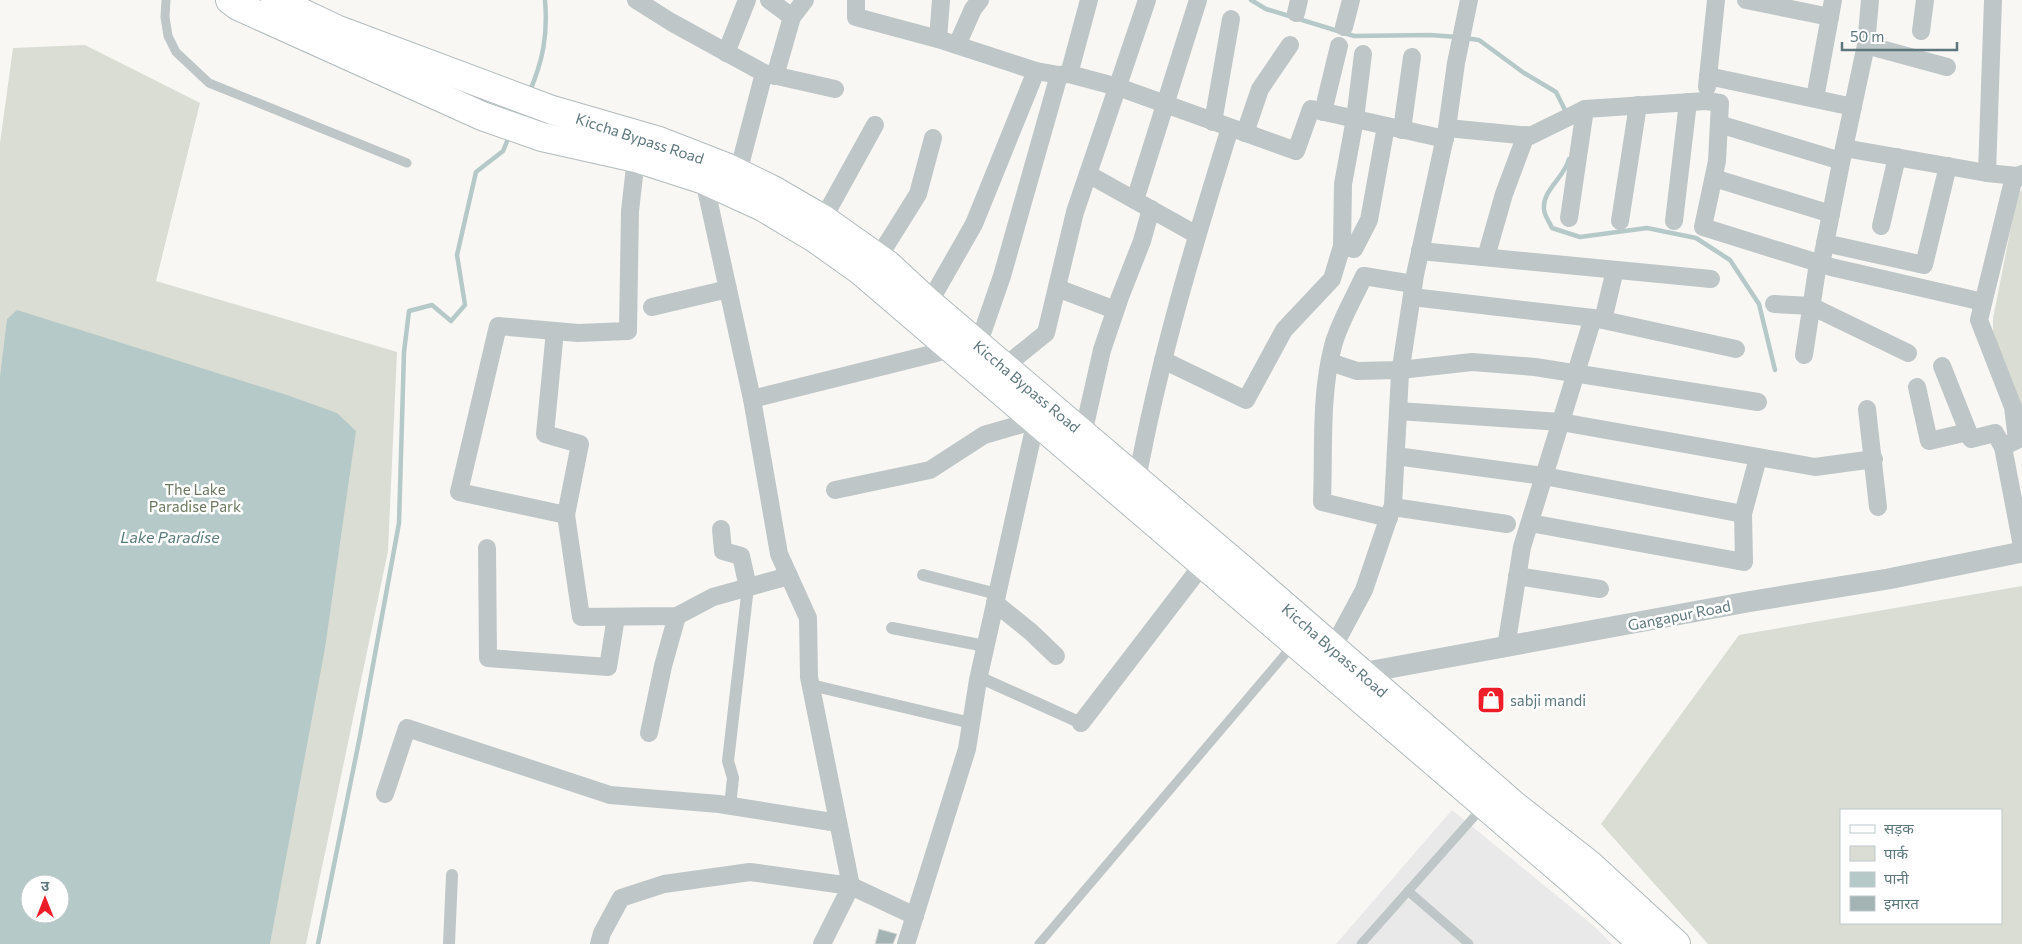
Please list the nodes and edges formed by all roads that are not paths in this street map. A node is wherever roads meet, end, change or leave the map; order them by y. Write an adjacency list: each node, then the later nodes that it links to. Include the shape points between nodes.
1 (166, 0): 62 (lane, via 168,36 176,52 209,82)
2 (230, 0): 61 (main road, via 482,116 542,137)
3 (275, 0): 64 (main road, Kiccha Bypass Road, via 336,29 552,110 659,141)
4 (747, 0): 32 (street)
5 (768, 0): 22 (street)
6 (805, 0): 22 (street)
7 (856, 0): 27 (street, via 856,17)
8 (941, 0): 27 (street)
9 (980, 0): 28 (street)
10 (1089, 0): 38 (street)
11 (1147, 0): 40 (street)
12 (1198, 0): 45 (street)
13 (1351, 0): 25 (street)
14 (1469, 0): 56 (street)
15 (1716, 0): 39 (street)
16 (1746, 0): 23 (street)
17 (1833, 0): 23 (street)
18 (1870, 0): 30 (street)
19 (1925, 0): 26 (street)
20 (1993, 0): 65 (street)
21 (638, 1): 32 (street)
22 (792, 17): 37 (street)
23 (1830, 17): 42 (street)
24 (1231, 19): 51 (street)
25 (1344, 27)
26 (1921, 31)
27 (938, 39): 28 (street)
28 (957, 45): 36 (street)
29 (1290, 45): 55 (street, via 1260,89)
30 (1866, 45): 35 (street); 47 (street)
31 (1339, 46): 49 (street)
32 (726, 52): 37 (street)
33 (1363, 54): 50 (street)
34 (1412, 57): 54 (street)
35 (1948, 67)
36 (1036, 71): 38 (street); 91 (street, via 974,224)
37 (770, 74): 41 (street); 64 (street)
38 (1064, 74): 40 (street); 98 (street)
39 (1708, 76): 42 (street); 43 (street)
40 (1118, 87): 45 (street); 66 (street)
41 (835, 89)
42 (1815, 98): 47 (street)
43 (1706, 101): 44 (street); 52 (street, via 1720,103)
44 (1688, 102): 46 (street); 76 (street)
45 (1164, 104): 51 (street); 70 (street)
46 (1638, 105): 48 (street); 75 (street)
47 (1852, 107): 59 (street)
48 (1582, 110): 57 (street, via 1530,136); 73 (street)
49 (1323, 112): 50 (street); 55 (street, via 1311,109 1296,151)
50 (1355, 119): 54 (street); 80 (street, via 1343,184)
51 (1213, 122): 55 (street)
52 (1719, 124): 59 (street); 68 (street)
53 (875, 125): 74 (street)
54 (1394, 128): 56 (street); 80 (street, via 1369,220 1354,249)
55 (1238, 130): 78 (street)
56 (1446, 134): 57 (street); 81 (street)
57 (1526, 135): 82 (street, via 1504,194)
58 (933, 138): 83 (street, via 918,194)
59 (1842, 154): 60 (street); 72 (street)
60 (1897, 157): 63 (street); 77 (street)
61 (636, 158): 69 (main road); 97 (street, via 630,212 628,331)
62 (407, 163)
63 (1948, 166): 65 (street); 79 (street, via 1924,266)
64 (738, 173): 74 (main road, Kiccha Bypass Road, via 773,190)
65 (1987, 173): 67 (street)
66 (1088, 174): 70 (street); 87 (street, via 1075,212)
67 (2020, 175): 90 (street, via 2012,186)
68 (1714, 178): 72 (street); 84 (street, via 1703,227)
69 (704, 180): 74 (main road, via 763,207); 88 (street)
70 (1134, 200): 71 (street)
71 (1151, 209): 78 (street); 95 (street)
72 (1831, 214): 79 (street)
73 (1569, 218)
74 (813, 221): 83 (main road, Kiccha Bypass Road); 99 (main road, via 862,271)
75 (1620, 221)
76 (1674, 221)
77 (1881, 226)
78 (1197, 235): 103 (street)
79 (1825, 243): 84 (street)
80 (1342, 246): 103 (street, via 1332,279 1284,330 1246,400)
81 (1420, 251): 82 (street); 89 (street)
82 (1486, 257): 85 (street)
83 (878, 258): 91 (main road, Kiccha Bypass Road)
84 (1819, 264): 90 (street); 93 (street)
85 (1615, 270): 86 (street); 96 (street)
86 (1711, 279)
87 (1057, 288): 95 (street); 106 (street, via 1046,333)
88 (728, 289): 94 (street); 110 (street)
89 (1413, 290): 96 (street); 104 (street, via 1364,276 1333,344); 107 (street)
90 (1983, 302): 118 (street, via 1979,320 2013,407)
91 (929, 303): 98 (main road, Kiccha Bypass Road)
92 (1774, 304): 93 (street)
93 (1811, 306): 101 (street); 102 (street)
94 (652, 307)
95 (1115, 310): 117 (street, via 1102,350)
96 (1598, 319): 100 (street); 108 (street)
97 (555, 331): 128 (street, via 545,434 580,444); 128 (street, via 498,326 459,492)
98 (978, 345): 106 (main road, Kiccha Bypass Road)
99 (952, 349): 110 (street); 114 (main road)
100 (1736, 349)
101 (1908, 353)
102 (1804, 355)
103 (1163, 360): 123 (street)
104 (1330, 362): 107 (street, via 1357,371); 126 (street, via 1323,401 1322,502)
105 (1942, 366): 116 (street)
106 (1004, 367): 114 (main road, Kiccha Bypass Road)
107 (1400, 370): 108 (street, via 1472,362); 113 (street)
108 (1576, 372): 111 (street); 115 (street)
109 (1917, 387): 116 (street, via 1929,441)
110 (752, 399): 137 (street, via 780,554)
111 (1758, 402)
112 (1867, 409): 121 (street)
113 (1398, 411): 115 (street); 119 (street)
114 (1042, 412): 117 (main road, Kiccha Bypass Road); 123 (main road); 124 (street, via 984,435 930,470); 141 (street)
115 (1561, 422): 120 (street); 122 (street)
116 (1968, 432): 118 (street, via 1970,439 1995,433)
117 (1083, 434): 123 (main road, Kiccha Bypass Road)
118 (2014, 442): 132 (street)
119 (1396, 456): 122 (street); 126 (street)
120 (1758, 458): 121 (street, via 1815,467); 127 (street)
121 (1874, 459): 125 (street)
122 (1544, 476): 127 (street); 129 (street)
123 (1130, 487): 135 (main road); 145 (main road, Kiccha Bypass Road)
124 (835, 490)
125 (1878, 507)
126 (1391, 512): 130 (street); 149 (street, via 1364,590)
127 (1743, 514): 129 (street, via 1744,562)
128 (566, 515): 143 (street, via 580,617)
129 (1530, 522): 138 (street)
130 (1507, 524)
131 (721, 529): 139 (street, via 723,551 741,556)
132 (2022, 546)
133 (487, 548): 143 (street, via 488,658 608,667)
134 (2022, 552): 147 (street, Gangapur Road)
135 (1203, 564): 145 (main road); 155 (street)
136 (923, 575): 141 (street)
137 (789, 576): 139 (street); 152 (street, via 808,618)
138 (1517, 576): 140 (street); 147 (street)
139 (748, 587): 142 (street, via 713,597); 158 (street, via 728,761 733,778)
140 (1600, 589)
141 (996, 598): 146 (street); 148 (street)
142 (677, 616): 143 (street); 156 (street, via 662,666)
143 (616, 617)
144 (892, 628): 146 (street)
145 (1302, 635): 149 (main road, Kiccha Bypass Road); 169 (lane)
146 (985, 646): 151 (street)
147 (1506, 647): 150 (street, Gangapur Road)
148 (1056, 656)
149 (1331, 664): 150 (main road, Kiccha Bypass Road); 153 (main road)
150 (1363, 673): 153 (main road, Kiccha Bypass Road)
151 (979, 677): 154 (street); 155 (street)
152 (811, 685): 154 (street); 160 (street)
153 (1388, 710): 159 (main road); 173 (main road, Kiccha Bypass Road, via 1590,865)
154 (971, 723): 164 (street, via 967,750)
155 (1081, 723)
156 (649, 733)
157 (384, 794): 158 (street, via 407,728 610,795)
158 (730, 806): 160 (street)
159 (1484, 806): 163 (lane); 172 (main road)
160 (838, 823): 162 (street)
161 (452, 875): 165 (street)
162 (851, 886): 164 (street); 166 (street, via 750,872 664,884 621,898); 167 (street)
163 (1408, 891): 170 (lane); 171 (lane)
164 (916, 916): 168 (street)
165 (449, 944)
166 (599, 944)
167 (822, 944)
168 (906, 944)
169 (1039, 944)
170 (1362, 944)
171 (1469, 944)
172 (1643, 944)
173 (1676, 944)

